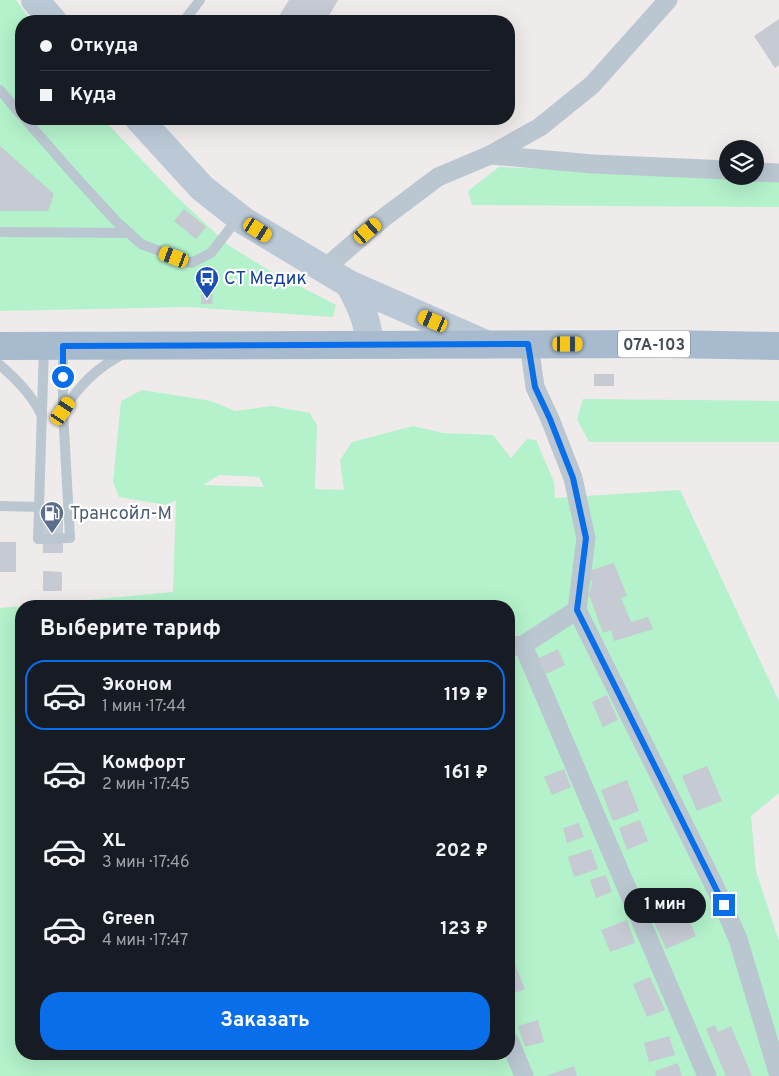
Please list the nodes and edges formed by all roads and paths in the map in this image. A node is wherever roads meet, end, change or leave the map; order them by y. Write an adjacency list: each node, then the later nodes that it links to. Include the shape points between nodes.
1 (35, 0): 4 (street)
2 (200, 0): 5 (lane)
3 (668, 0): 10 (street, via 592,85 540,127)
4 (48, 15)
5 (189, 15)
6 (0, 90): 7 (lane)
7 (15, 108)
8 (30, 125): 16 (lane)
9 (144, 125): 14 (street, via 202,188)
10 (490, 155): 11 (street); 17 (street, via 438,177)
11 (719, 170)
12 (764, 172): 13 (street)
13 (779, 173)
14 (239, 217): 16 (lane, via 211,253 191,263 141,244); 17 (street)
15 (0, 232): 16 (lane)
16 (130, 233)
17 (324, 269): 18 (street)
18 (349, 284): 19 (street); 21 (street, via 367,321)
19 (486, 344): 20 (main road, 07А-103); 21 (main road, 07А-103)
20 (528, 344): 25 (main road, 07А-103); 31 (street, via 535,387 573,478 586,538)
21 (369, 345): 24 (main road, 07А-103)
22 (0, 346): 23 (main road, 07А-103)
23 (54, 346): 24 (main road, 07А-103); 27 (lane); 28 (lane)
24 (137, 346): 27 (lane, via 96,370 78,388)
25 (779, 346)
26 (0, 365): 28 (lane, via 17,380)
27 (63, 411): 30 (lane, via 70,538 38,539)
28 (43, 418): 30 (lane)
29 (0, 506): 30 (lane)
30 (40, 507)
31 (577, 610): 32 (street); 36 (street, via 738,939)
32 (516, 646): 35 (street)
33 (515, 1054): 34 (street)
34 (524, 1076)
35 (707, 1076)
36 (779, 1076)

